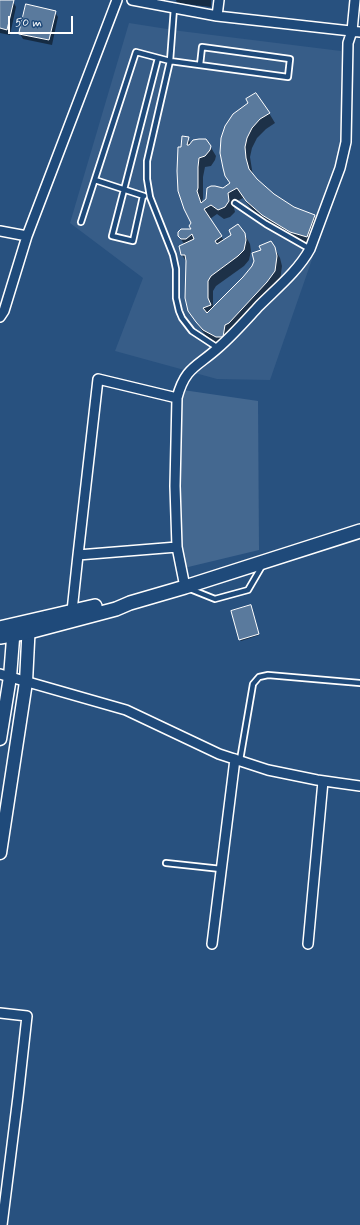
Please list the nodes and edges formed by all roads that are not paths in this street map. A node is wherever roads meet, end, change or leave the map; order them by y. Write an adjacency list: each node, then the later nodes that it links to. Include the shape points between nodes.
1 (117, 0): 18 (street)
2 (132, 0): 5 (street)
3 (219, 0): 6 (street)
4 (355, 0): 7 (street)
5 (174, 8): 6 (street); 9 (lane)
6 (217, 16): 7 (street)
7 (356, 31): 19 (street, via 348,43 346,142 340,168)
8 (158, 58): 9 (lane); 11 (lane, via 136,52); 12 (lane)
9 (170, 61): 10 (lane); 14 (lane, via 147,161)
10 (200, 65): 10 (lane, via 288,77 290,59 202,48)
11 (95, 180): 12 (lane); 16 (lane)
12 (124, 190): 13 (lane); 13 (lane, via 112,236 133,241)
13 (143, 196): 14 (lane)
14 (150, 197): 21 (lane, via 173,255 176,298 182,318 192,330)
15 (235, 202): 19 (lane, via 266,224)
16 (81, 222)
17 (0, 231): 18 (street)
18 (27, 236): 20 (street)
19 (310, 249): 21 (street, via 294,272)
20 (0, 317)
21 (218, 348): 22 (street, via 185,376)
22 (177, 398): 24 (street); 25 (street, via 98,379)
23 (360, 531): 26 (main road)
24 (177, 547): 25 (street); 27 (street)
25 (78, 554): 29 (street)
26 (265, 561): 27 (main road); 27 (lane, via 248,590 214,599)
27 (185, 588): 28 (main road)
28 (130, 603): 29 (main road, via 112,602); 30 (main road, via 116,609)
29 (72, 611): 30 (main road)
30 (29, 626): 32 (main road); 35 (street)
31 (0, 628): 32 (main road)
32 (13, 630): 33 (main road); 34 (street)
33 (0, 637)
34 (5, 676): 35 (street); 37 (street)
35 (26, 682): 38 (street, via 126,710 219,754); 41 (street)
36 (360, 683): 38 (lane, via 268,674 259,677 253,684)
37 (0, 739)
38 (238, 760): 39 (street, via 268,770); 43 (street)
39 (323, 781): 40 (street); 45 (street)
40 (360, 786)
41 (0, 853)
42 (166, 863): 43 (lane)
43 (221, 869): 44 (street)
44 (212, 944)
45 (308, 944)
46 (0, 1013): 47 (street, via 27,1016)
47 (2, 1225)

